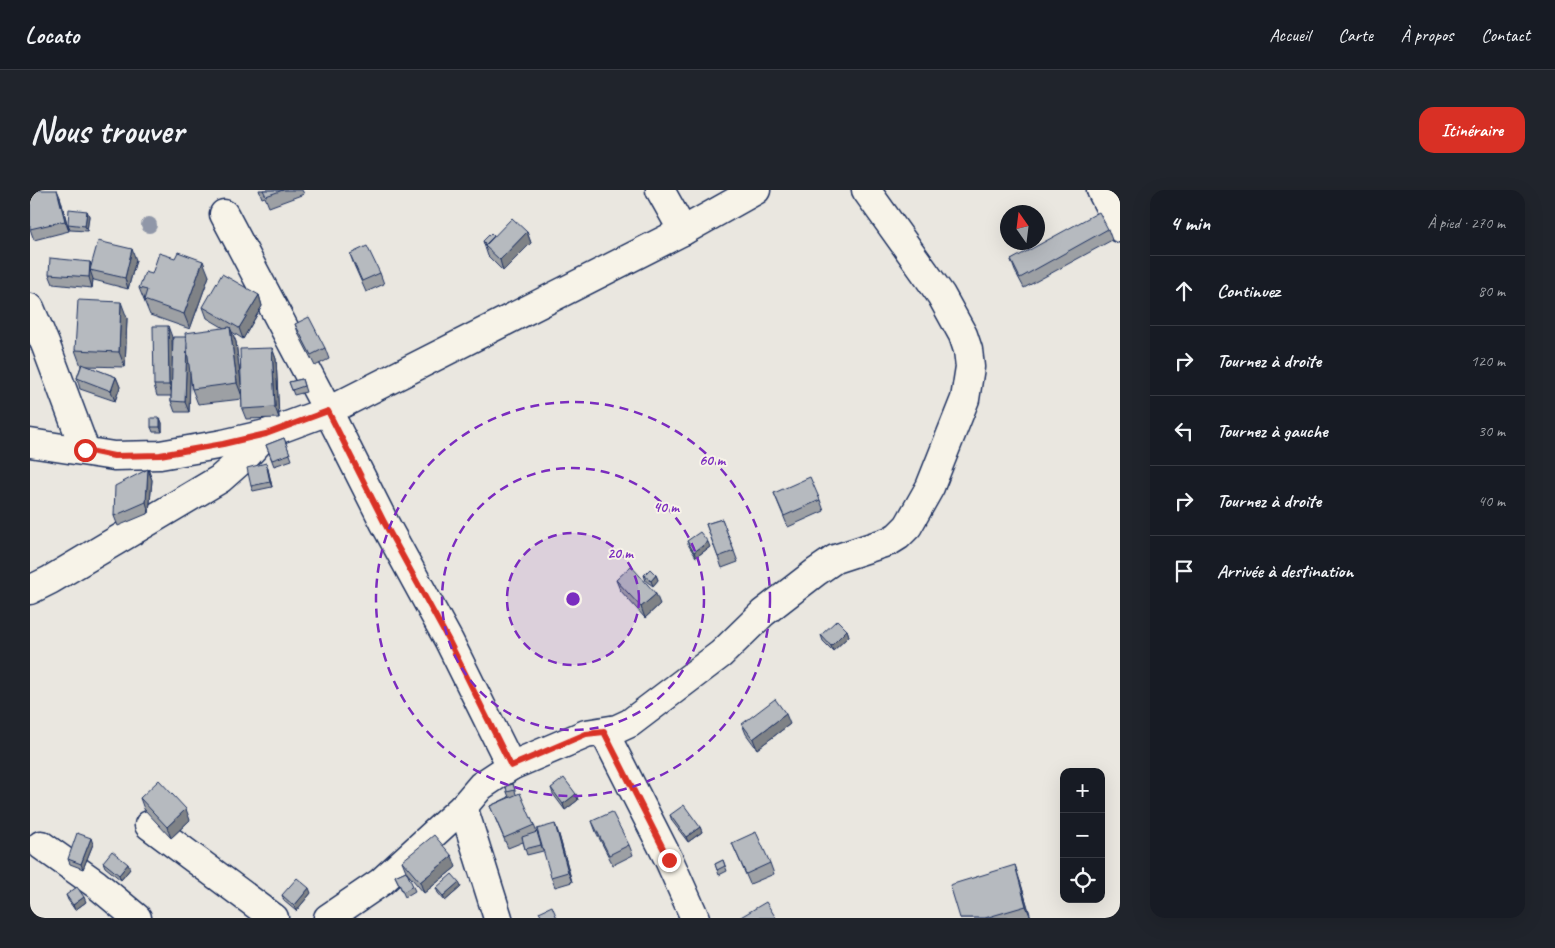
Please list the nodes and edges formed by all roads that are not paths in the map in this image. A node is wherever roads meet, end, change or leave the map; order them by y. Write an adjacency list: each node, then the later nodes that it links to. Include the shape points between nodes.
1 (660, 190): 7 (street)
2 (756, 190): 7 (street)
3 (866, 190): 14 (street, via 941,295 968,350 970,367 966,399 930,487 908,526 898,536 836,559 763,613 722,654 630,723)
4 (1101, 190): 6 (street)
5 (224, 214): 9 (street)
6 (1120, 228)
7 (683, 231): 9 (street)
8 (30, 308): 12 (street)
9 (328, 411): 10 (street); 15 (street)
10 (266, 434): 12 (street, via 160,455 114,456); 13 (street, via 220,479)
11 (30, 443): 12 (street)
12 (85, 450)
13 (30, 590)
14 (604, 732): 15 (street, via 586,734); 23 (street)
15 (511, 766): 16 (street, via 481,786)
16 (463, 808): 21 (street, via 381,882); 22 (street)
17 (149, 825): 20 (street)
18 (41, 845): 19 (street)
19 (138, 918)
20 (274, 918)
21 (328, 918)
22 (498, 918)
23 (695, 918)

